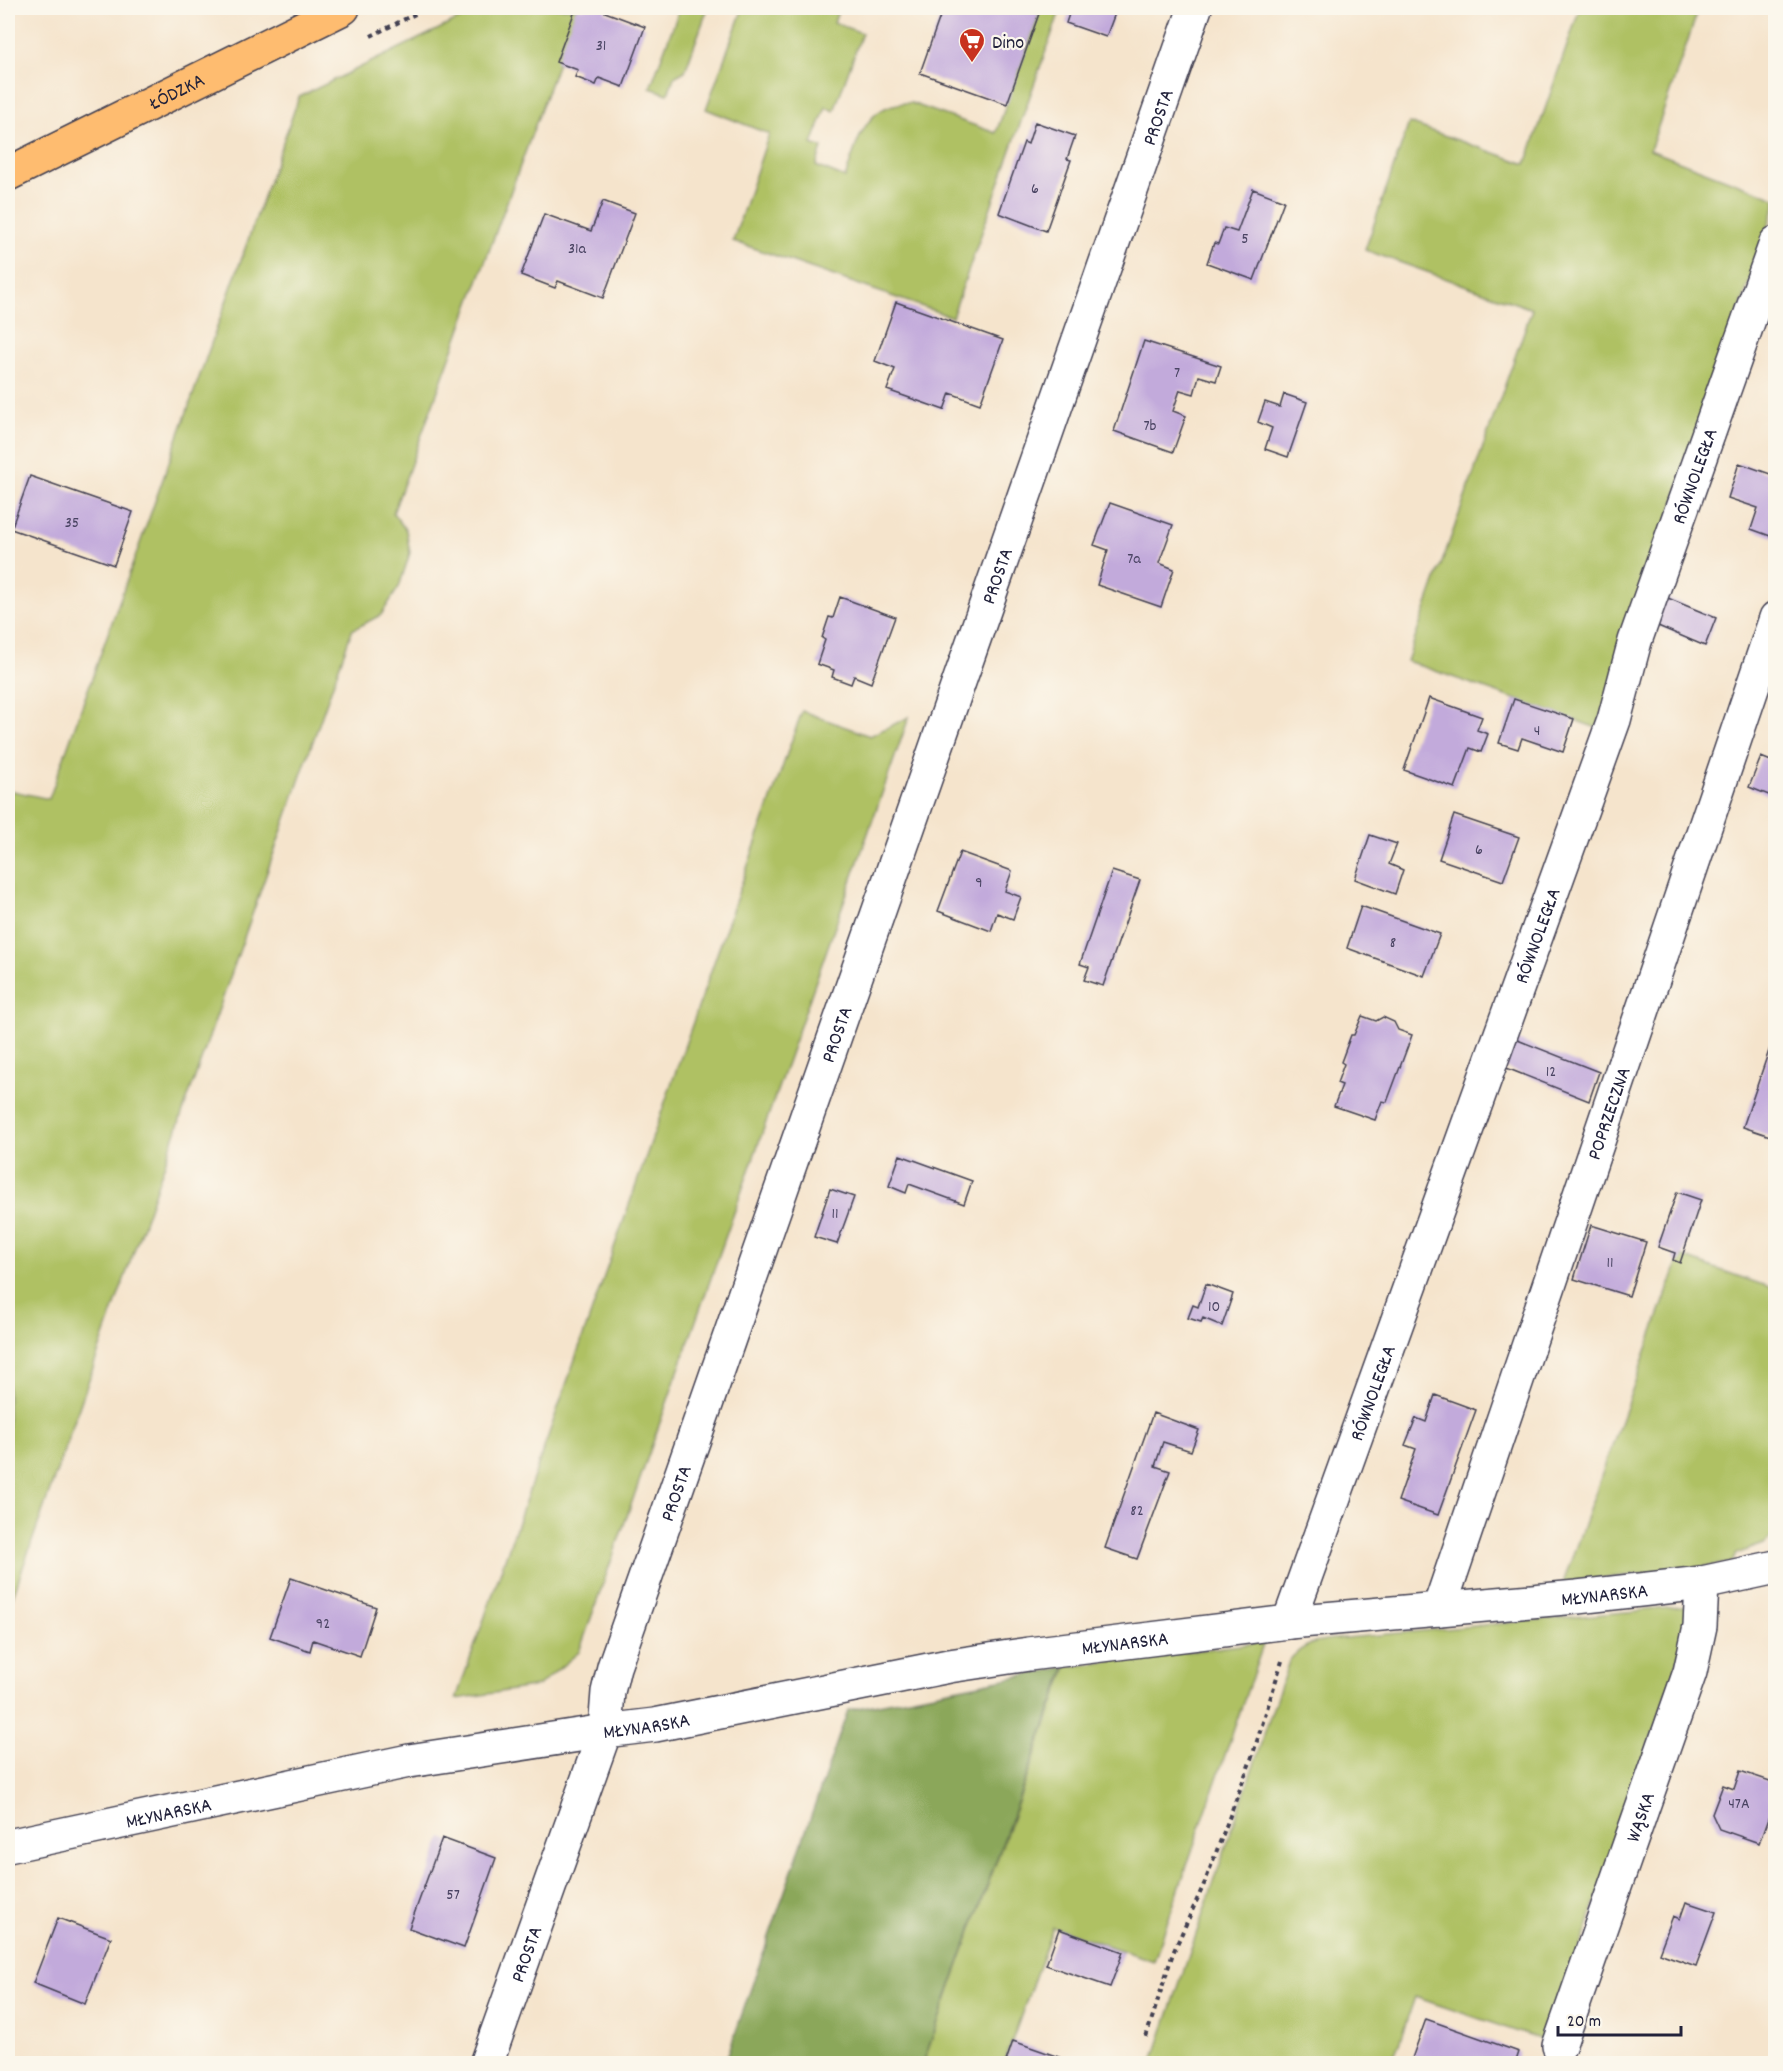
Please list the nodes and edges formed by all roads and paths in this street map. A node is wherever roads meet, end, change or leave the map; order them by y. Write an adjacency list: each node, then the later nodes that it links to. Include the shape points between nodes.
1 (344, 8): 3 (main road, ŁÓDZKA)
2 (1195, 8): 10 (street, PROSTA, via 618,1655 608,1692)
3 (8, 174)
4 (1776, 243): 9 (street, RÓWNOLEGŁA, via 1635,641 1614,720)
5 (1776, 618): 8 (street, POPRZECZNA)
6 (1776, 1567): 7 (street, MŁYNARSKA)
7 (1702, 1583): 8 (street, MŁYNARSKA); 13 (street, WĄSKA, via 1700,1626 1690,1672)
8 (1439, 1609): 9 (street, MŁYNARSKA)
9 (1288, 1622): 10 (street, MŁYNARSKA, via 1029,1653 655,1725); 12 (path, via 1285,1652 1252,1757 1205,1882 1173,1953)
10 (605, 1731): 11 (street, MŁYNARSKA, via 409,1761); 14 (street, PROSTA)
11 (8, 1846)
12 (1146, 2037)
13 (1559, 2046)
14 (486, 2064)

